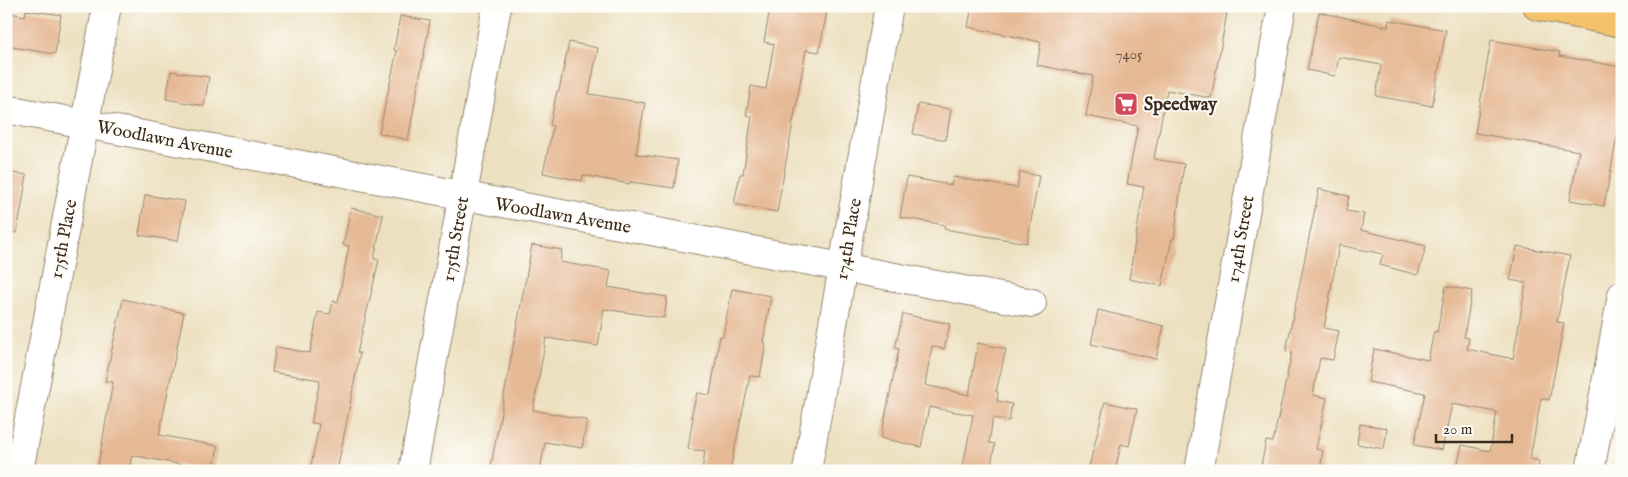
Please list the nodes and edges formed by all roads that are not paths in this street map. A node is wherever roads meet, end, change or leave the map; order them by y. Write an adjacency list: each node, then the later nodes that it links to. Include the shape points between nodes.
1 (107, 6): 8 (street, 175th Place)
2 (497, 6): 9 (street, 175th Street)
3 (889, 6): 10 (street, 174th Place)
4 (1282, 6): 16 (street, 174th Street)
5 (1537, 6): 6 (main road)
6 (1622, 23)
7 (6, 109): 8 (street, Woodlawn Avenue)
8 (85, 124): 9 (street, Woodlawn Avenue); 13 (street, 175th Place)
9 (463, 197): 10 (street, Woodlawn Avenue); 14 (street, 175th Street)
10 (844, 266): 12 (street, Woodlawn Avenue); 15 (street, 174th Place)
11 (1622, 295): 17 (street)
12 (1032, 303)
13 (19, 471)
14 (413, 471)
15 (807, 471)
16 (1199, 471)
17 (1590, 471)

